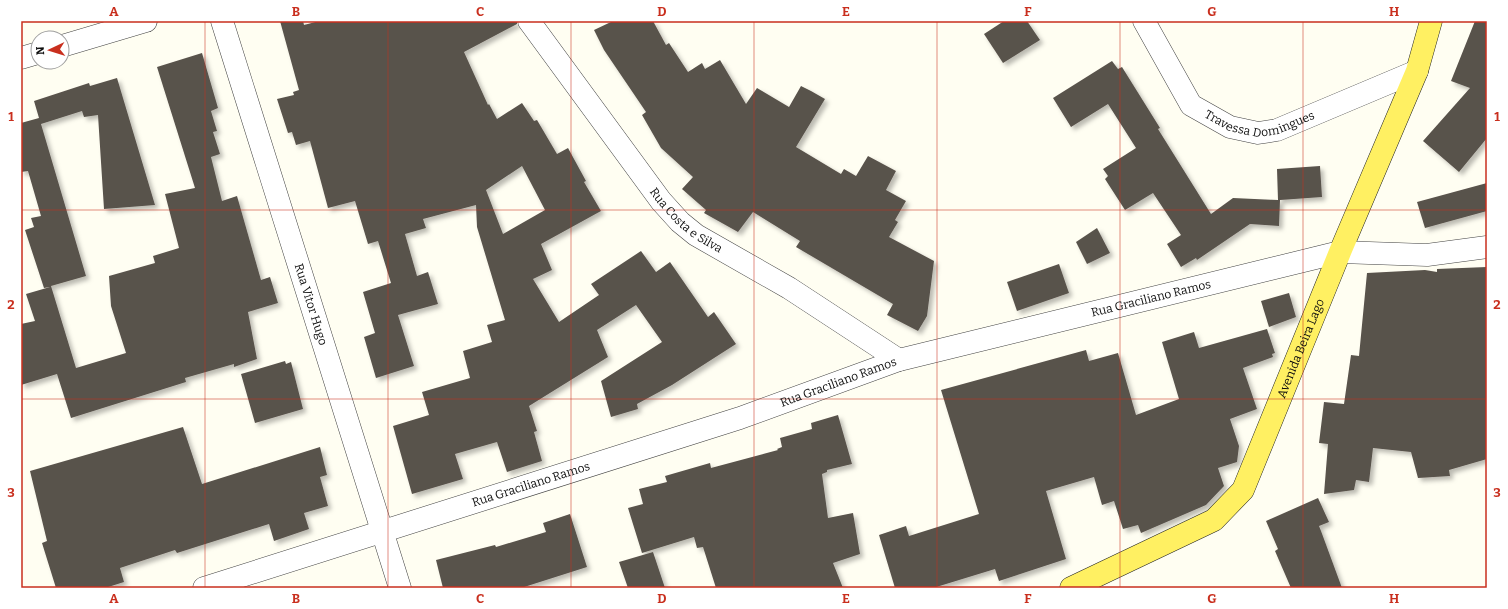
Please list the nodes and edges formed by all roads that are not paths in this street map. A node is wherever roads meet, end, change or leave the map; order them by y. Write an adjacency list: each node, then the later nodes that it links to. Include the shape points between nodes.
1 (146, 21): 6 (street)
2 (222, 21): 11 (street, Rua Vitor Hugo)
3 (529, 21): 10 (street, Rua Costa e Silva, via 661,201 680,222 696,235 789,288)
4 (1144, 21): 7 (street, Travessa Domingues, via 1191,105 1230,127 1258,133 1277,130)
5 (1431, 21): 7 (main road, Avenida Beira Lago)
6 (70, 44)
7 (1417, 70): 9 (main road, Avenida Beira Lago)
8 (1487, 247): 9 (street, Rua Graciliano Ramos, via 1427,255)
9 (1340, 252): 10 (street, Rua Graciliano Ramos); 14 (main road, Avenida Beira Lago, via 1243,490 1214,520)
10 (899, 360): 11 (street, Rua Graciliano Ramos, via 740,418)
11 (382, 531): 12 (street, Rua Graciliano Ramos); 13 (street, Rua Vitor Hugo)
12 (204, 588)
13 (400, 588)
14 (1071, 588)

